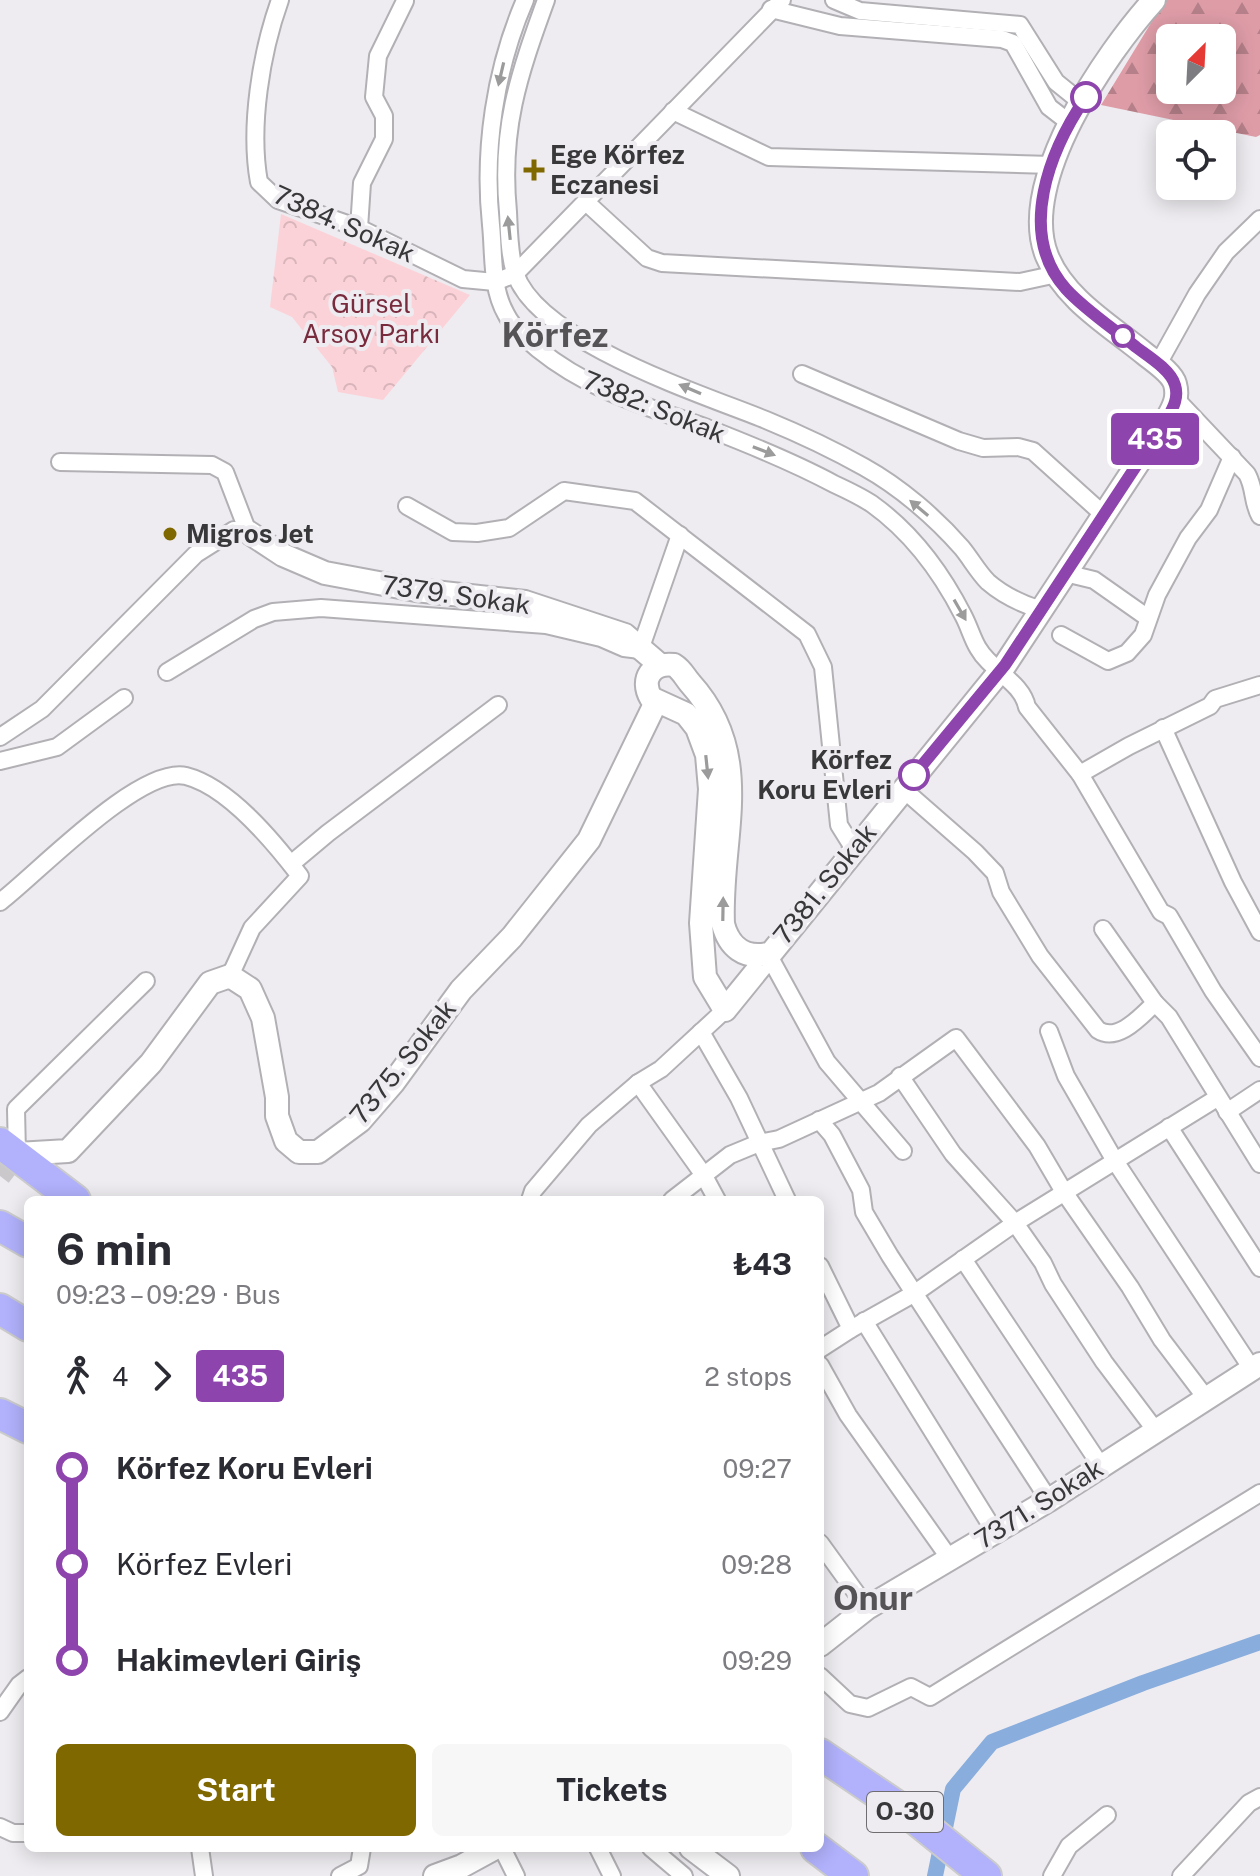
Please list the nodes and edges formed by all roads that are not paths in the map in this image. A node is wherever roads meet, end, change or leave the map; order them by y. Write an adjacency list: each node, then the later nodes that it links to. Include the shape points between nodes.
1 (280, 0): 14 (street, 7384. Sokak, via 260,86 259,182 278,200)
2 (525, 0): 17 (street, 7382: Sokak, one-way to 17, via 509,41 493,122 489,203)
3 (546, 0): 15 (street, one-way to 3, via 505,183 507,130)
4 (834, 0): 8 (street, via 860,11 1020,25 1056,82)
5 (1154, 0): 8 (street)
6 (405, 1): 14 (street, via 378,56 374,97 384,116 384,139 362,183)
7 (777, 5): 9 (street); 10 (street, via 840,26 1013,43 1049,107)
8 (1082, 103): 10 (street)
9 (673, 111): 11 (street, via 769,157); 12 (street)
10 (1071, 124): 11 (street)
11 (1052, 165): 16 (street, via 1039,220 1046,255)
12 (586, 202): 15 (street); 16 (street, via 647,258 662,263 1020,282)
13 (1260, 219): 18 (street, via 1197,294)
14 (359, 228): 17 (street, 7384. Sokak, via 463,279)
15 (515, 274): 17 (street); 29 (street, 7382: Sokak, one-way to 15, via 988,581 922,509 869,469 819,442 598,350 551,318)
16 (1057, 274): 18 (street, via 1065,288)
17 (495, 282): 35 (street, 7382: Sokak, one-way to 35, via 505,313 524,337 571,373 618,398 793,462 869,502 924,554 979,650)
18 (1158, 364): 20 (street, via 1175,382)
19 (802, 374): 24 (street, via 959,441 1033,451)
20 (1177, 400): 21 (street); 24 (street, 7381. Sokak)
21 (1232, 457): 25 (street, via 1254,487); 30 (street, via 1209,510 1188,538)
22 (60, 462): 26 (street, via 212,465 225,472)
23 (407, 506): 27 (street, via 453,532 477,533 509,528 564,491 635,501)
24 (1104, 515): 28 (street, 7381. Sokak)
25 (1260, 516)
26 (248, 532): 32 (street, 7379. Sokak, via 325,573 525,602 625,635); 42 (street, via 234,530 196,554 42,709)
27 (680, 535): 32 (street); 46 (street, via 807,634 823,667 839,825)
28 (1065, 573): 29 (street, 7381. Sokak); 30 (street, via 1094,580)
29 (1041, 610): 35 (street, 7381. Sokak)
30 (1148, 618): 31 (street, via 1143,635 1114,660 1100,658)
31 (1061, 635)
32 (640, 650): 33 (street, 7379. Sokak); 34 (street, via 546,625 321,608 254,619)
33 (660, 665): 36 (street, 7379. Sokak, via 674,665); 39 (street, via 650,672 646,685 647,692)
34 (167, 672)
35 (999, 672): 44 (street, 7382: Sokak, via 1025,695 1027,707); 45 (street, 7381. Sokak)
36 (687, 680): 39 (street, via 681,698); 51 (street, 7379. Sokak, one-way to 36, via 746,953 727,939 722,906 731,780 714,715)
37 (1260, 685): 41 (street, via 1215,699)
38 (124, 698): 43 (street, via 57,747)
39 (663, 703): 52 (street, 7375. Sokak, via 589,840 512,937 461,990 360,1121 318,1152 299,1152 286,1141 277,1116 263,1018 250,989); 55 (street, one-way to 55, via 686,714 707,755 710,789 701,923 705,977)
40 (498, 705): 47 (street)
41 (1163, 728): 44 (street); 50 (street)
42 (0, 737)
43 (0, 761)
44 (1080, 774): 58 (street, 7382: Sokak, via 1161,912 1169,916)
45 (903, 789): 46 (street, 7381. Sokak); 54 (street, via 995,873 1040,956 1098,1030 1114,1034)
46 (854, 849): 51 (street, 7381. Sokak)
47 (291, 864): 48 (street, via 237,805 183,775 151,782 125,798); 52 (street, via 300,876 252,928)
48 (0, 902)
49 (1103, 929): 54 (street)
50 (1260, 932)
51 (768, 954): 55 (street, 7381. Sokak); 62 (street, via 827,1062)
52 (230, 976): 67 (street, via 210,983 151,1063 68,1151)
53 (146, 981): 67 (street, via 16,1109)
54 (1155, 1003): 63 (street, via 1169,1017)
55 (725, 1010): 57 (street)
56 (1049, 1031): 69 (street, via 1066,1076)
57 (701, 1032): 60 (street); 66 (street)
58 (1260, 1058)
59 (900, 1076): 62 (street); 72 (street, via 956,1038 1037,1146); 78 (street, via 953,1154)
60 (638, 1083): 71 (street); 74 (street, via 589,1125)
61 (1260, 1090): 63 (street)
62 (860, 1101): 64 (street); 68 (street)
63 (1222, 1105): 65 (street); 70 (street)
64 (819, 1120): 66 (street); 84 (street, via 861,1190 864,1212)
65 (1169, 1127): 69 (street); 82 (street)
66 (759, 1143): 71 (street); 77 (street)
67 (9, 1148): 73 (highway)
68 (903, 1151)
69 (1115, 1161): 72 (street); 89 (street)
70 (1260, 1164)
71 (703, 1174): 75 (street); 76 (street)
72 (1064, 1192): 78 (street); 91 (street)
73 (70, 1196)
74 (531, 1196)
75 (677, 1196)
76 (715, 1196)
77 (785, 1196)
78 (1015, 1223): 81 (street); 94 (street, via 1104,1362)
79 (0, 1226): 80 (highway)
80 (24, 1240)
81 (963, 1259): 84 (street); 95 (street)
82 (1260, 1268)
83 (824, 1272): 87 (street)
84 (915, 1293): 87 (street); 97 (street)
85 (0, 1309): 86 (highway)
86 (24, 1324)
87 (857, 1325): 88 (street); 98 (street)
88 (824, 1346)
89 (1256, 1366): 91 (street, 7371. Sokak)
90 (824, 1372): 100 (street, via 848,1415)
91 (1206, 1398): 94 (street, 7371. Sokak)
92 (0, 1414): 93 (highway)
93 (24, 1426)
94 (1156, 1431): 95 (street, 7371. Sokak)
95 (1101, 1466): 97 (street, 7371. Sokak)
96 (1260, 1493): 103 (street, via 930,1697 911,1687 868,1708 850,1704)
97 (1049, 1500): 98 (street, 7371. Sokak)
98 (995, 1532): 100 (street, 7371. Sokak)
99 (824, 1549): 101 (street)
100 (950, 1559): 101 (street, 7371. Sokak)
101 (867, 1608): 102 (street, 7371. Sokak)
102 (824, 1642)
103 (824, 1680)
104 (24, 1681): 105 (street)
105 (0, 1712)
106 (824, 1757): 127 (highway, O-30, via 913,1817)
107 (1260, 1797): 129 (street)
108 (1107, 1815): 128 (street, via 1069,1846)
109 (0, 1827): 110 (street)
110 (24, 1833)
111 (201, 1852): 119 (street)
112 (361, 1852): 120 (street, via 359,1866)
113 (488, 1852): 121 (street)
114 (504, 1852): 122 (street)
115 (600, 1852): 123 (street)
116 (656, 1852): 124 (street)
117 (696, 1852): 125 (street)
118 (821, 1852): 126 (highway)
119 (204, 1876)
120 (340, 1876)
121 (435, 1876)
122 (516, 1876)
123 (612, 1876)
124 (684, 1876)
125 (728, 1876)
126 (853, 1876)
127 (986, 1876)
128 (1052, 1876)
129 (1181, 1876)

